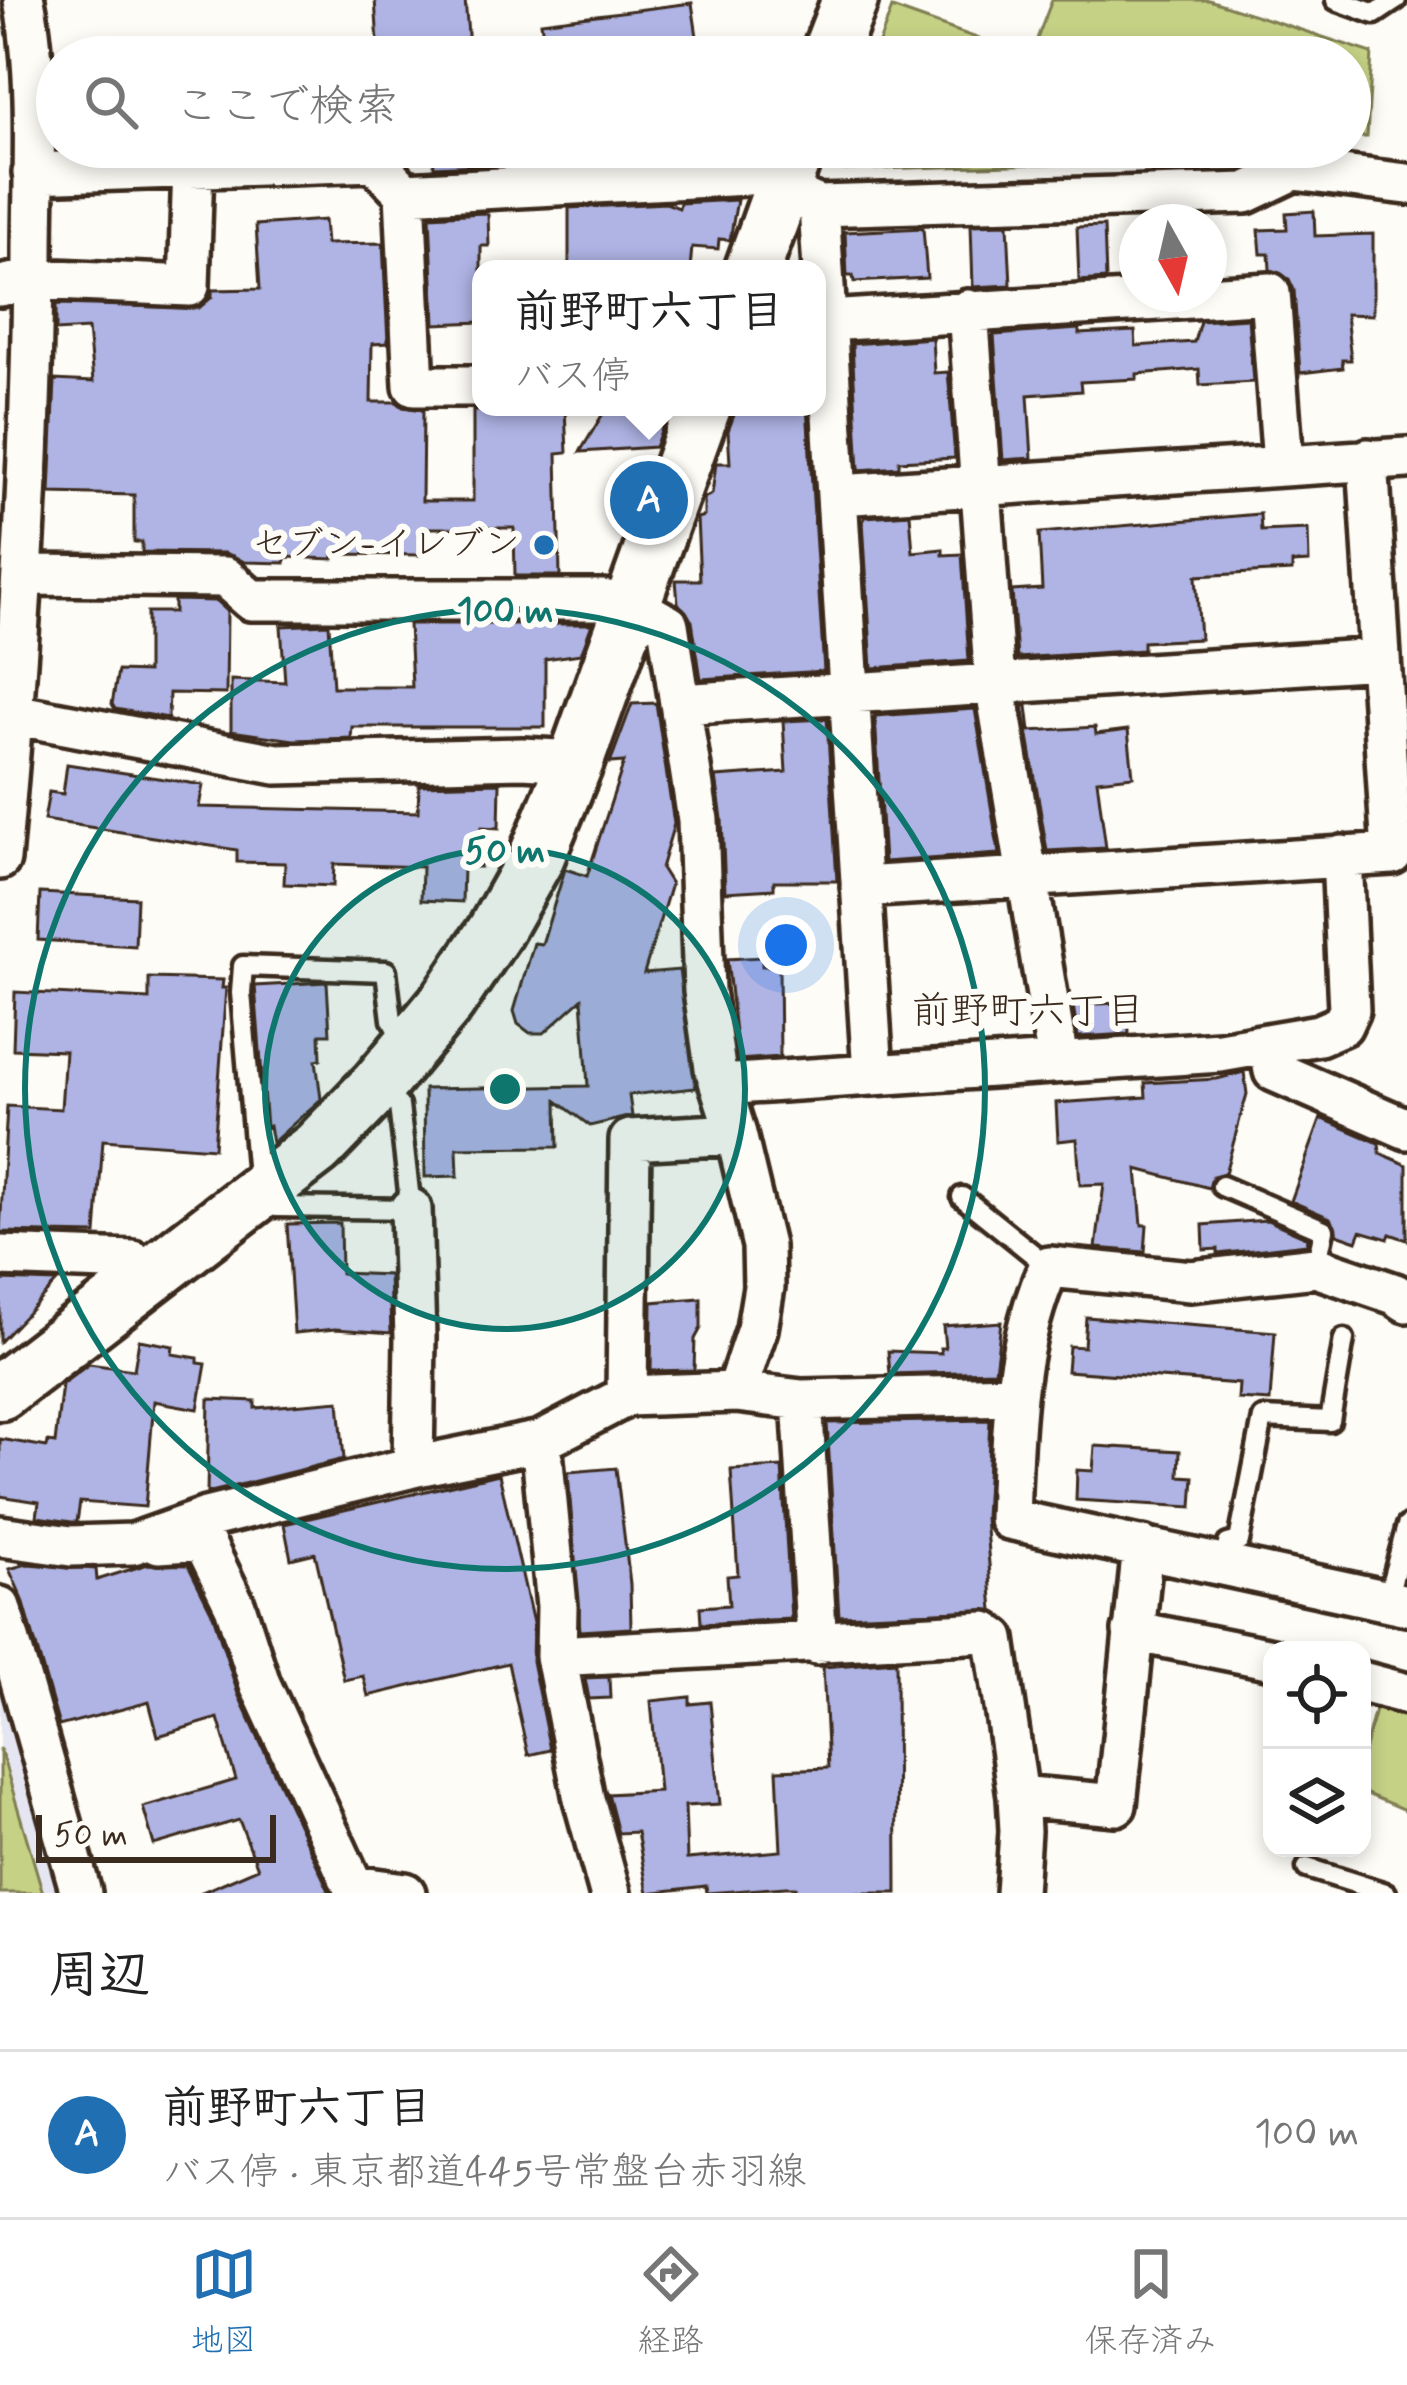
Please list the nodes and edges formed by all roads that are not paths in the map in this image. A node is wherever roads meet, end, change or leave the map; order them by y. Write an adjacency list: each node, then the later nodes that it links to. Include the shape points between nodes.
1 (24, 0): 9 (street)
2 (850, 0): 5 (main road)
3 (1336, 0): 4 (lane, via 1375,14)
4 (1396, 0)
5 (837, 36)
6 (166, 168): 9 (street)
7 (193, 168): 15 (street, via 189,286)
8 (381, 168): 12 (street)
9 (34, 173): 15 (street)
10 (796, 179): 11 (street, via 1246,193 1294,170); 12 (street); 13 (main road); 14 (street)
11 (1407, 184)
12 (405, 193): 19 (street, via 414,386)
13 (757, 260)
14 (814, 260)
15 (16, 282): 26 (street)
16 (968, 310): 18 (street); 22 (street, via 1270,293); 23 (street)
17 (826, 312): 18 (street)
18 (828, 321): 24 (street)
19 (472, 386)
20 (700, 416): 27 (main road)
21 (1388, 459): 22 (street); 25 (street)
22 (1283, 464): 23 (street)
23 (980, 484): 24 (street); 29 (street)
24 (839, 495): 30 (street)
25 (1391, 567): 28 (street)
26 (24, 575): 27 (street, via 225,577 251,600); 32 (street)
27 (632, 605): 31 (street, via 668,625); 33 (main road)
28 (1380, 659): 29 (street); 34 (street, via 1392,854)
29 (995, 683): 30 (street); 36 (street)
30 (850, 692): 31 (street); 37 (street)
31 (680, 704): 42 (street, via 698,820 704,991)
32 (13, 714): 33 (street, via 276,764); 35 (street)
33 (576, 761): 40 (main road, via 495,932)
34 (1342, 856): 36 (street); 38 (street, via 1349,1010 1342,1025 1319,1035)
35 (0, 859)
36 (1029, 875): 37 (street); 39 (street)
37 (861, 887): 41 (street)
38 (1269, 1044): 39 (street); 43 (street, via 1274,1071)
39 (1058, 1061): 41 (street)
40 (393, 1068): 46 (main road); 46 (lane, via 386,971 243,966 256,1165); 48 (lane)
41 (873, 1074): 42 (street)
42 (720, 1085): 44 (street)
43 (1407, 1129)
44 (736, 1134): 56 (street, via 758,1215 764,1287); 58 (street, via 630,1140)
45 (1222, 1186): 51 (lane, via 1324,1230)
46 (266, 1189): 48 (lane, via 276,1207); 52 (main road)
47 (962, 1197): 50 (lane)
48 (411, 1209): 61 (street)
49 (0, 1256): 52 (street, via 133,1261)
50 (1049, 1267): 51 (street, via 1191,1280); 57 (street)
51 (1316, 1267): 53 (street)
52 (148, 1277): 55 (main road)
53 (1407, 1302)
54 (1344, 1339): 66 (lane, via 1330,1421 1263,1418 1239,1541 1228,1544)
55 (0, 1392)
56 (736, 1392): 58 (street); 59 (street)
57 (1015, 1395): 59 (street); 65 (street, via 1009,1520)
58 (628, 1396): 60 (street)
59 (802, 1400): 70 (street)
60 (541, 1441): 61 (street); 71 (street)
61 (413, 1467): 64 (street)
62 (1407, 1526): 67 (lane)
63 (0, 1536): 64 (street)
64 (133, 1544): 78 (street, via 203,1540 353,1886)
65 (1143, 1547): 66 (street); 69 (street)
66 (1224, 1564): 67 (street)
67 (1397, 1602)
68 (0, 1607): 77 (street)
69 (1133, 1631): 72 (street); 75 (street, via 1116,1805)
70 (817, 1644): 71 (street); 75 (street, via 985,1632 995,1639)
71 (556, 1656): 79 (street)
72 (1263, 1657)
73 (1371, 1684): 74 (street)
74 (1407, 1694)
75 (1018, 1796): 80 (street)
76 (1307, 1868): 81 (lane)
77 (81, 1893)
78 (405, 1893)
79 (610, 1893)
80 (1016, 1893)
81 (1386, 1893)

